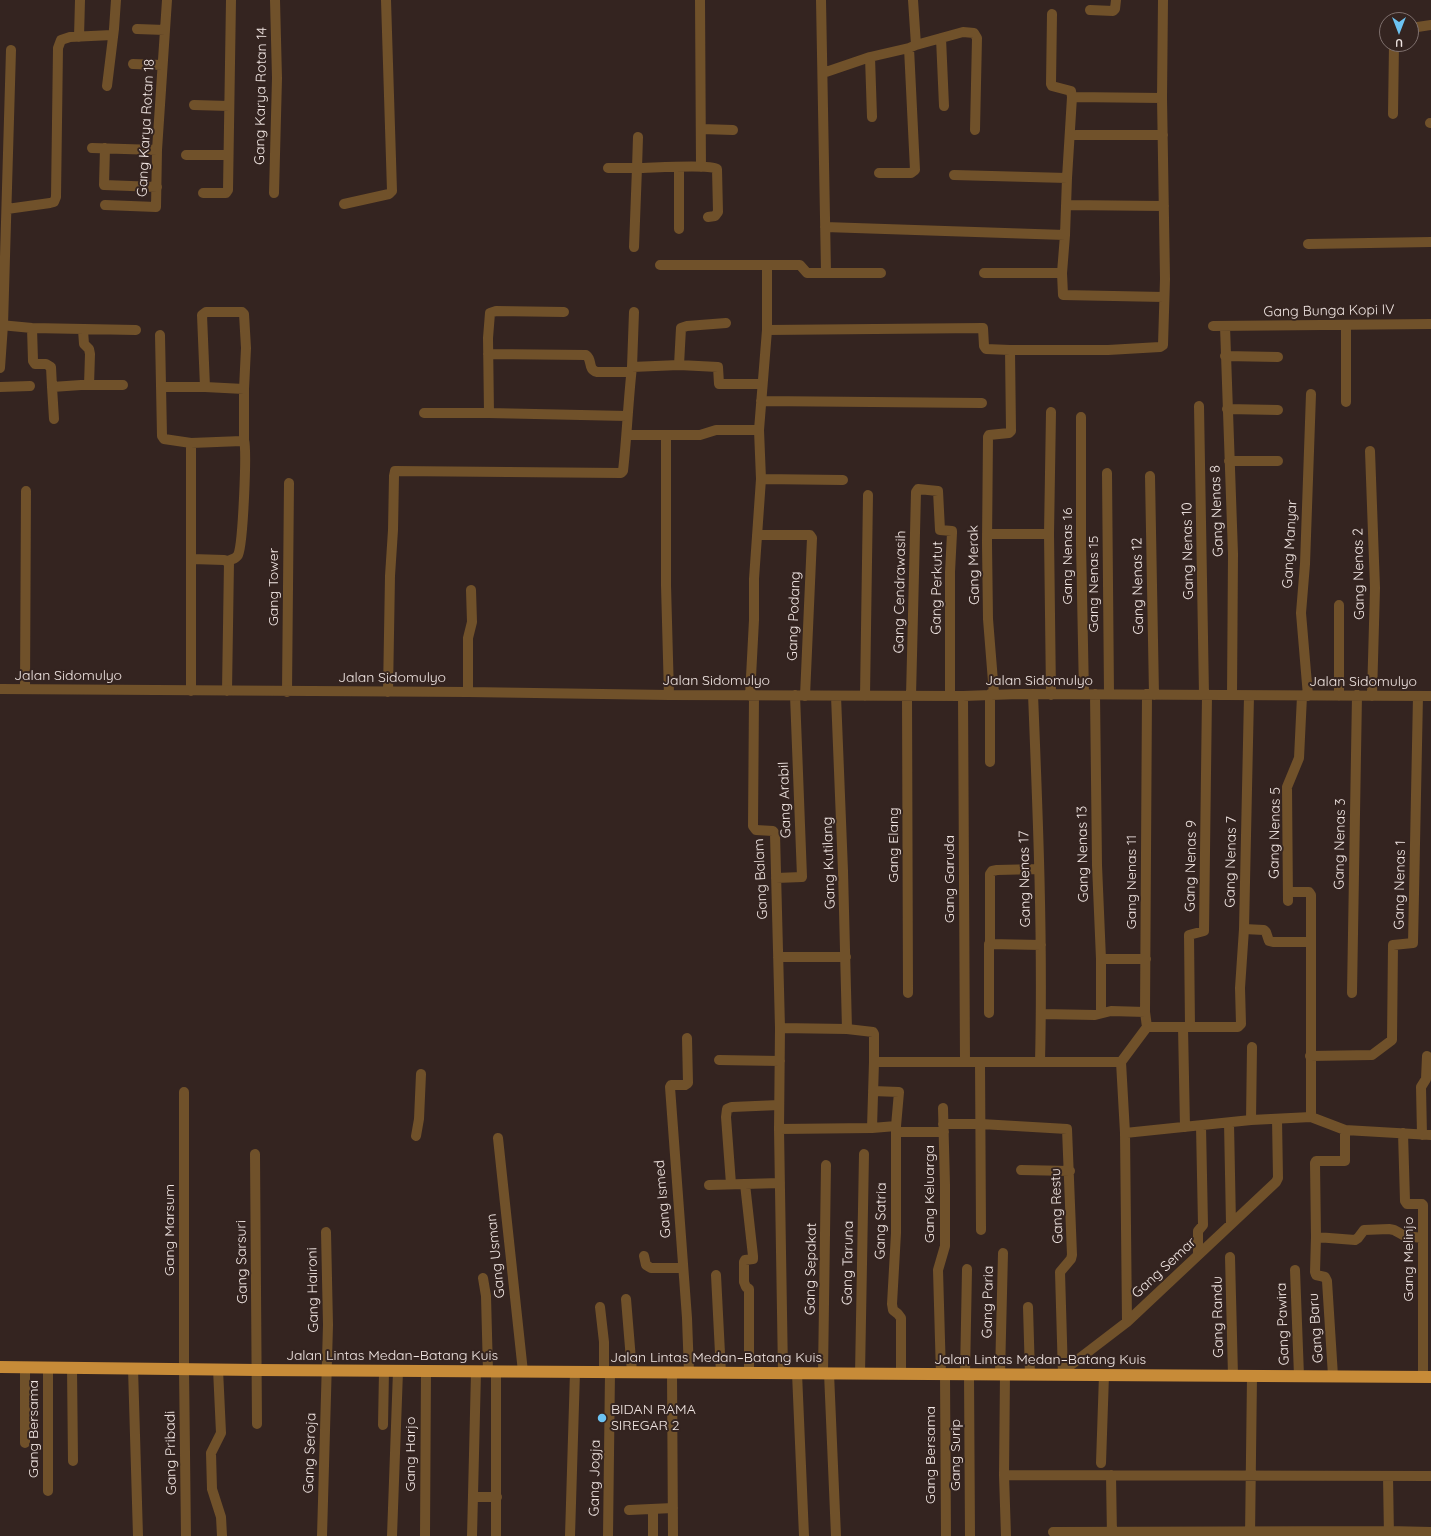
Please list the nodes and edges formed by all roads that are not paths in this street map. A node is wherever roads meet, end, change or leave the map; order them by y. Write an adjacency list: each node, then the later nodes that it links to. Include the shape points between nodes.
1 (80, 0): 19 (street)
2 (116, 0): 18 (street)
3 (167, 0): 17 (street, Gang Karya Rotan 18)
4 (231, 0): 32 (street)
5 (275, 0): 56 (street, Gang Karya Rotan 14, via 277,78)
6 (386, 0): 57 (street, via 392,191 387,195)
7 (700, 0): 36 (street)
8 (821, 0): 27 (street)
9 (913, 0): 21 (street)
10 (1116, 0): 12 (street, via 1113,11)
11 (1163, 0): 30 (street)
12 (1090, 10)
13 (1052, 14): 29 (street, via 1050,84 1071,90)
14 (1431, 25): 15 (street)
15 (1419, 27)
16 (137, 29): 17 (street)
17 (165, 30): 26 (street, Gang Karya Rotan 18)
18 (112, 35): 19 (street); 28 (street)
19 (79, 37): 61 (street, via 63,38 58,48 54,202)
20 (941, 38): 21 (street); 33 (street); 38 (street, via 963,32 974,33 976,38)
21 (913, 46): 24 (street); 51 (street, via 915,170)
22 (11, 50): 61 (street)
23 (1394, 52): 34 (street)
24 (870, 57): 27 (street); 35 (street)
25 (133, 64): 26 (street)
26 (162, 65): 44 (street, Gang Karya Rotan 18)
27 (823, 73): 63 (street)
28 (107, 86)
29 (1072, 97): 30 (street); 53 (street)
30 (1162, 98): 40 (street)
31 (194, 105): 32 (street)
32 (229, 106): 46 (street)
33 (944, 106)
34 (1393, 114)
35 (872, 117)
36 (701, 129): 37 (street); 47 (street)
37 (733, 130)
38 (976, 130)
39 (1076, 135): 40 (street)
40 (1163, 135): 60 (street)
41 (638, 137): 49 (street)
42 (92, 148): 43 (street)
43 (105, 148): 44 (street); 54 (street, via 104,185)
44 (157, 150): 54 (street, Gang Karya Rotan 18)
45 (186, 155): 46 (street)
46 (228, 155): 55 (street, via 228,192)
47 (701, 167): 50 (street); 62 (street, via 714,168 718,171 718,212 715,216)
48 (608, 168): 49 (street)
49 (637, 168): 50 (street); 68 (street)
50 (679, 168): 64 (street)
51 (879, 173)
52 (954, 175): 53 (street)
53 (1067, 178): 59 (street)
54 (157, 187): 58 (street, Gang Karya Rotan 18, via 156,207)
55 (203, 193)
56 (274, 193)
57 (344, 204)
58 (105, 205)
59 (1066, 205): 60 (street); 65 (street)
60 (1164, 206): 75 (street)
61 (7, 209): 80 (street)
62 (708, 217)
63 (825, 227): 65 (street); 71 (street)
64 (679, 229)
65 (1064, 235): 74 (street)
66 (1431, 242): 67 (street)
67 (1308, 244)
68 (634, 247)
69 (660, 265): 70 (street)
70 (767, 265): 71 (street, via 800,265 807,273); 87 (street)
71 (826, 272): 72 (street)
72 (880, 273)
73 (984, 273): 74 (street)
74 (1062, 273): 75 (street, via 1062,295)
75 (1164, 297): 89 (street, via 1163,345 1160,347)
76 (564, 312): 90 (street, via 492,312)
77 (634, 312): 95 (street)
78 (726, 323): 93 (street, via 681,328)
79 (1431, 324): 81 (street, Gang Bunga Kopi IV)
80 (2, 325): 84 (street); 94 (street)
81 (1346, 325): 83 (street, Gang Bunga Kopi IV); 107 (street)
82 (1213, 326): 83 (street, Gang Bunga Kopi IV)
83 (1226, 326): 91 (street, Gang Nenas 8)
84 (32, 328): 85 (street); 101 (street, via 33,361 35,364 46,364 51,367)
85 (83, 330): 86 (street); 97 (street, via 84,344 90,354)
86 (136, 330)
87 (767, 330): 89 (street, via 984,328 986,349); 96 (street)
88 (160, 335): 102 (street)
89 (1010, 350): 134 (street, Gang Merak, via 1011,431 988,435)
90 (488, 354): 95 (street, via 586,355 590,359 593,371); 114 (street)
91 (1225, 356): 92 (street); 110 (street, Gang Nenas 8)
92 (1278, 357)
93 (679, 365): 95 (street); 96 (street, via 718,367 719,384)
94 (0, 368)
95 (631, 370): 115 (street)
96 (762, 384): 106 (street)
97 (89, 385): 98 (street); 101 (street)
98 (123, 385)
99 (30, 386): 100 (street)
100 (0, 387)
101 (52, 387): 117 (street)
102 (162, 387): 103 (street); 122 (street, via 162,436 167,440)
103 (205, 387): 104 (street); 104 (street, via 202,315 209,312 242,312 246,348)
104 (244, 389): 121 (street)
105 (1311, 394): 167 (street, Gang Manyar, via 1301,613)
106 (761, 401): 108 (street); 118 (street)
107 (1346, 402)
108 (982, 403)
109 (1199, 406): 157 (street, Gang Nenas 10)
110 (1227, 409): 111 (street); 124 (street, Gang Nenas 8)
111 (1278, 410)
112 (1052, 412): 135 (street)
113 (424, 413): 114 (street)
114 (489, 413): 115 (street)
115 (627, 416): 119 (street)
116 (1080, 417): 150 (street, Gang Nenas 16)
117 (54, 420)
118 (759, 430): 120 (street, via 716,430 700,435); 128 (street)
119 (628, 435): 120 (street); 146 (street, via 623,471 620,473 395,471)
120 (666, 435): 154 (street)
121 (244, 440): 122 (street); 138 (street, via 245,474 241,540 238,555)
122 (191, 443): 137 (street)
123 (1370, 451): 169 (street, Gang Nenas 2, via 1375,588)
124 (1229, 461): 125 (street); 158 (street, Gang Nenas 8, via 1233,554)
125 (1278, 461)
126 (1107, 473): 152 (street, Gang Nenas 15)
127 (1150, 476): 153 (street, Gang Nenas 12)
128 (761, 479): 129 (street); 136 (street)
129 (843, 480)
130 (289, 483): 145 (street, Gang Tower)
131 (917, 490): 163 (street, Gang Cendrawasih); 164 (street, Gang Perkutut, via 938,491 940,530 952,531)
132 (26, 491): 142 (street)
133 (868, 495): 162 (street)
134 (987, 534): 135 (street); 148 (street, Gang Merak)
135 (1049, 534): 156 (street)
136 (757, 535): 155 (street, Gang Podang, via 810,535 812,538); 160 (street)
137 (192, 559): 138 (street); 143 (street)
138 (228, 561): 144 (street)
139 (471, 590): 147 (street)
140 (1339, 605): 168 (street)
141 (0, 689): 142 (street, Jalan Sidomulyo)
142 (25, 689): 143 (street, Jalan Sidomulyo)
143 (191, 691): 144 (street, Jalan Sidomulyo)
144 (227, 691): 145 (street, Jalan Sidomulyo)
145 (287, 692): 146 (street, Jalan Sidomulyo)
146 (388, 692): 147 (street, Jalan Sidomulyo)
147 (468, 692): 154 (street, Jalan Sidomulyo)
148 (992, 694): 149 (street, Jalan Sidomulyo); 165 (street, Jalan Sidomulyo); 172 (street, Gang Merak)
149 (1034, 694): 156 (street, Jalan Sidomulyo); 173 (street, Gang Nenas 17)
150 (1084, 694): 151 (street, Jalan Sidomulyo); 156 (street, Jalan Sidomulyo)
151 (1095, 694): 152 (street, Jalan Sidomulyo); 181 (street, Gang Nenas 13)
152 (1109, 694): 153 (street, Jalan Sidomulyo)
153 (1150, 694): 157 (street, Jalan Sidomulyo); 182 (street, Gang Nenas 11)
154 (669, 695): 160 (street, Jalan Sidomulyo)
155 (800, 695): 160 (street, Jalan Sidomulyo); 161 (street, Jalan Sidomulyo); 174 (street, Gang Arabil, via 802,877)
156 (1051, 695)
157 (1205, 695): 158 (street, Jalan Sidomulyo); 190 (street, Gang Nenas 9, via 1204,931 1189,935)
158 (1232, 695): 166 (street, Jalan Sidomulyo)
159 (1357, 695): 168 (street, Jalan Sidomulyo); 169 (street, Jalan Sidomulyo); 184 (street, Gang Nenas 3)
160 (752, 696): 174 (street, Gang Balam, via 754,826 756,830 775,832)
161 (836, 696): 162 (street, Jalan Sidomulyo); 180 (street, Gang Kutilang)
162 (865, 696): 163 (street, Jalan Sidomulyo)
163 (909, 696): 164 (street, Jalan Sidomulyo); 183 (street, Gang Elang)
164 (950, 696): 165 (street, Jalan Sidomulyo)
165 (963, 696): 200 (street, Gang Garuda)
166 (1249, 696): 167 (street, Jalan Sidomulyo); 175 (street, Gang Nenas 7)
167 (1305, 696): 168 (street, Jalan Sidomulyo); 176 (street, Gang Nenas 5, via 1299,758 1287,787 1288,896 1309,892 1311,895)
168 (1339, 696)
169 (1372, 696): 170 (street, Jalan Sidomulyo)
170 (1418, 696): 171 (street, Jalan Sidomulyo); 195 (street, Gang Nenas 1, via 1413,943 1393,945 1392,1040 1373,1055)
171 (1431, 696)
172 (990, 762)
173 (1040, 869): 177 (street, via 992,871); 178 (street, Gang Nenas 17)
174 (776, 878): 179 (street, Gang Balam)
175 (1244, 929): 176 (street, via 1264,930 1269,941 1273,942); 190 (street, Gang Nenas 7, via 1240,988 1241,1024 1238,1027)
176 (1311, 942): 195 (street)
177 (990, 944): 178 (street); 186 (street)
178 (1041, 945): 188 (street, Gang Nenas 17)
179 (778, 957): 180 (street); 191 (street, Gang Balam)
180 (846, 957): 192 (street, Gang Kutilang)
181 (1101, 959): 182 (street); 187 (street, Gang Nenas 13)
182 (1146, 959): 185 (street, Gang Nenas 11)
183 (908, 993)
184 (1352, 993)
185 (1146, 1012): 187 (street); 189 (street, Gang Nenas 11)
186 (989, 1013)
187 (1101, 1013): 188 (street)
188 (1041, 1014): 202 (street, Gang Nenas 17)
189 (1147, 1027): 190 (street); 203 (street)
190 (1186, 1027): 215 (street)
191 (780, 1028): 192 (street); 198 (street, Gang Balam)
192 (847, 1029): 199 (street, via 874,1032)
193 (687, 1038): 244 (street, Gang Ismed, via 688,1083 670,1087)
194 (1252, 1047): 211 (street)
195 (1310, 1056): 209 (street)
196 (1427, 1056): 223 (street, via 1426,1079 1421,1087)
197 (719, 1060): 198 (street)
198 (780, 1061): 207 (street, Gang Balam)
199 (874, 1062): 200 (street); 205 (street)
200 (965, 1062): 201 (street)
201 (980, 1062): 202 (street); 213 (street)
202 (1040, 1062): 203 (street)
203 (1121, 1062): 221 (street)
204 (421, 1074): 224 (street)
205 (873, 1091): 216 (street); 219 (street, Gang Satria, via 899,1092)
206 (184, 1092): 258 (street, Gang Marsum)
207 (780, 1105): 218 (street, Gang Balam); 232 (street, via 727,1109)
208 (943, 1108): 217 (street, Gang Keluarga)
209 (1310, 1117): 210 (street); 220 (street)
210 (1277, 1119): 211 (street); 235 (street, Gang Semar, via 1278,1178)
211 (1251, 1120): 212 (street)
212 (1229, 1123): 214 (street); 235 (street)
213 (980, 1124): 217 (street); 230 (street, Gang Restu, via 1067,1129); 236 (street)
214 (1201, 1126): 215 (street); 241 (street, via 1203,1225 1198,1231)
215 (1185, 1127): 221 (street)
216 (872, 1128): 218 (street); 219 (street)
217 (944, 1128): 219 (street); 281 (street, Gang Keluarga, via 946,1246 938,1270)
218 (780, 1129): 231 (street, Gang Balam)
219 (896, 1129): 278 (street, Gang Satria, via 896,1233 892,1304 893,1310 901,1318)
220 (1345, 1130): 222 (street); 238 (street, via 1345,1161 1315,1162)
221 (1125, 1133): 252 (street)
222 (1403, 1134): 223 (street); 239 (street, Gang Melinjo, via 1405,1200 1407,1204 1423,1205)
223 (1426, 1135)
224 (416, 1136)
225 (498, 1138): 266 (street, Gang Usman)
226 (255, 1154): 260 (street, Gang Sarsuri)
227 (864, 1154): 277 (street, Gang Taruna)
228 (826, 1165): 276 (street, Gang Sepakat)
229 (1021, 1170): 230 (street)
230 (1070, 1171): 280 (street, Gang Restu, via 1072,1255 1060,1272)
231 (780, 1183): 233 (street); 274 (street, Gang Balam)
232 (731, 1184): 233 (street); 234 (street)
233 (745, 1184): 273 (street, via 753,1256 753,1259 744,1262 744,1282 749,1289)
234 (709, 1185)
235 (1231, 1224): 241 (street, Gang Semar)
236 (981, 1230)
237 (326, 1232): 261 (street, Gang Haironi)
238 (1316, 1237): 239 (street, via 1355,1240 1364,1230 1382,1228 1410,1237); 288 (street, Gang Baru, via 1316,1274 1327,1280)
239 (1423, 1238): 289 (street, Gang Melinjo)
240 (1003, 1253): 279 (street, Gang Paria)
241 (1198, 1255): 252 (street, Gang Semar)
242 (644, 1256): 244 (street, via 646,1265 651,1268)
243 (1230, 1257): 285 (street, Gang Randu)
244 (683, 1268): 271 (street, Gang Ismed)
245 (967, 1269): 282 (street, Gang Surip)
246 (1295, 1270): 287 (street, Gang Pawira)
247 (716, 1275): 272 (street)
248 (483, 1278): 265 (street, via 486,1296)
249 (626, 1299): 269 (street)
250 (600, 1306): 268 (street, Gang Jogja)
251 (1028, 1307): 283 (street)
252 (1127, 1322): 280 (street, Gang Semar)
253 (0, 1367): 254 (highway, Jalan Lintas Medan–Batang Kuis)
254 (25, 1368): 255 (highway, Jalan Lintas Medan–Batang Kuis); 292 (street)
255 (48, 1368): 256 (highway, Jalan Lintas Medan–Batang Kuis); 300 (street, Gang Bersama)
256 (72, 1368): 257 (highway, Jalan Lintas Medan–Batang Kuis); 293 (street)
257 (133, 1368): 258 (highway, Jalan Lintas Medan–Batang Kuis); 311 (street)
258 (184, 1369): 259 (highway, Jalan Lintas Medan–Batang Kuis); 312 (street, Gang Pribadi)
259 (218, 1369): 260 (highway, Jalan Lintas Medan–Batang Kuis); 313 (street, via 221,1433 211,1453 212,1489 221,1518)
260 (257, 1370): 261 (highway, Jalan Lintas Medan–Batang Kuis); 290 (street, Gang Sarsuri)
261 (327, 1371): 262 (highway, Jalan Lintas Medan–Batang Kuis); 314 (street, Gang Seroja)
262 (384, 1371): 263 (highway, Jalan Lintas Medan–Batang Kuis); 291 (street)
263 (398, 1371): 264 (highway, Jalan Lintas Medan–Batang Kuis); 315 (street)
264 (426, 1371): 265 (highway, Jalan Lintas Medan–Batang Kuis); 316 (street, Gang Harjo)
265 (487, 1372): 266 (highway, Jalan Lintas Medan–Batang Kuis); 301 (street); 302 (street)
266 (523, 1372): 267 (highway, Jalan Lintas Medan–Batang Kuis)
267 (575, 1372): 268 (highway, Jalan Lintas Medan–Batang Kuis); 319 (street)
268 (607, 1372): 269 (highway, Jalan Lintas Medan–Batang Kuis); 320 (street, Gang Jogja)
269 (632, 1372): 270 (highway, Jalan Lintas Medan–Batang Kuis)
270 (672, 1373): 271 (highway, Jalan Lintas Medan–Batang Kuis); 303 (street)
271 (689, 1373): 272 (highway, Jalan Lintas Medan–Batang Kuis)
272 (721, 1373): 273 (highway, Jalan Lintas Medan–Batang Kuis)
273 (749, 1373): 274 (highway, Jalan Lintas Medan–Batang Kuis)
274 (784, 1373): 275 (highway, Jalan Lintas Medan–Batang Kuis)
275 (797, 1373): 276 (highway, Jalan Lintas Medan–Batang Kuis); 323 (street)
276 (826, 1373): 277 (highway, Jalan Lintas Medan–Batang Kuis); 324 (street, Gang Sepakat)
277 (860, 1374): 278 (highway, Jalan Lintas Medan–Batang Kuis)
278 (901, 1374): 281 (highway, Jalan Lintas Medan–Batang Kuis)
279 (1003, 1374): 282 (highway, Jalan Lintas Medan–Batang Kuis); 283 (highway, Jalan Lintas Medan–Batang Kuis); 295 (street, Gang Paria)
280 (1065, 1374): 283 (highway, Jalan Lintas Medan–Batang Kuis); 284 (highway, Jalan Lintas Medan–Batang Kuis)
281 (943, 1375): 282 (highway, Jalan Lintas Medan–Batang Kuis); 325 (street, Gang Bersama)
282 (967, 1375): 326 (street, Gang Surip)
283 (1030, 1375)
284 (1101, 1375): 285 (highway, Jalan Lintas Medan–Batang Kuis); 294 (street)
285 (1233, 1376): 286 (highway, Jalan Lintas Medan–Batang Kuis)
286 (1252, 1376): 287 (highway, Jalan Lintas Medan–Batang Kuis); 297 (street)
287 (1299, 1376): 288 (highway, Jalan Lintas Medan–Batang Kuis)
288 (1333, 1376): 289 (highway, Jalan Lintas Medan–Batang Kuis)
289 (1427, 1377)
290 (257, 1424)
291 (383, 1425)
292 (24, 1444)
293 (73, 1461)
294 (1102, 1463)
295 (1004, 1475): 296 (street); 327 (street, Gang Paria)
296 (1111, 1475): 297 (street); 309 (street)
297 (1251, 1475): 298 (street); 310 (street)
298 (1388, 1476): 299 (street); 308 (street)
299 (1431, 1476)
300 (48, 1491)
301 (473, 1497): 302 (street); 317 (street)
302 (497, 1498): 318 (street)
303 (673, 1508): 304 (street); 322 (street)
304 (653, 1509): 305 (street); 321 (street)
305 (629, 1510)
306 (1053, 1532): 309 (street)
307 (1431, 1532): 308 (street)
308 (1389, 1533): 310 (street)
309 (1112, 1534): 310 (street)
310 (1250, 1534)
311 (138, 1536)
312 (186, 1536)
313 (222, 1536)
314 (322, 1536)
315 (392, 1536)
316 (425, 1536)
317 (472, 1536)
318 (496, 1536)
319 (570, 1536)
320 (608, 1536)
321 (653, 1536)
322 (673, 1536)
323 (804, 1536)
324 (836, 1536)
325 (946, 1536)
326 (970, 1536)
327 (1006, 1536)

